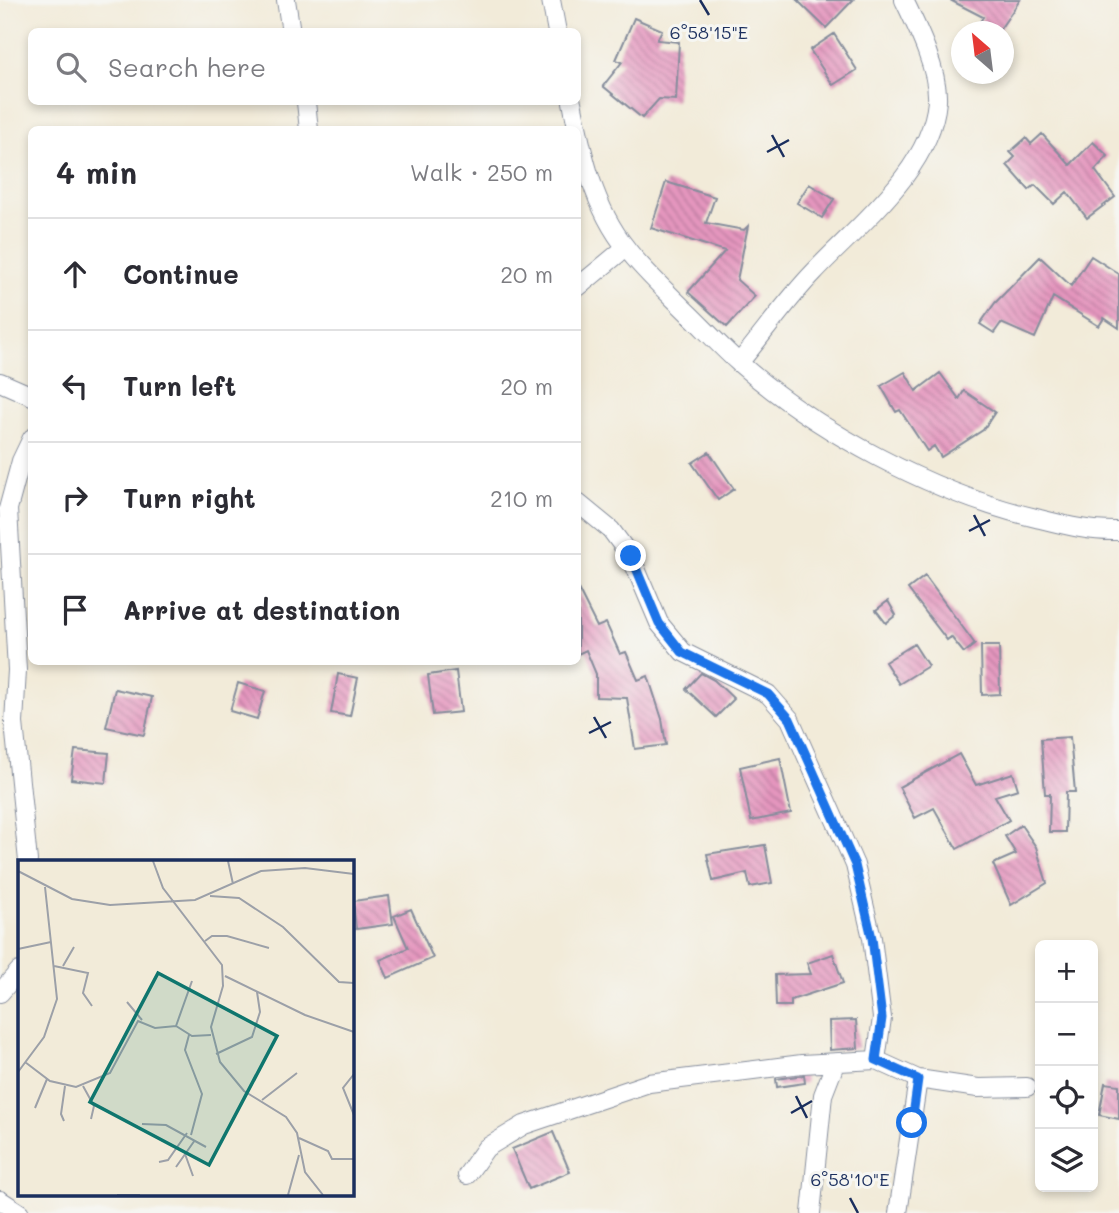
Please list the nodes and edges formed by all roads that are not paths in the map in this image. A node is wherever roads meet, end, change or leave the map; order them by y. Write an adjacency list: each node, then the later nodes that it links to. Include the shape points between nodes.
1 (286, 0): 4 (street)
2 (551, 0): 5 (street)
3 (904, 0): 13 (street, via 929,60 937,100 914,162)
4 (290, 28)
5 (556, 28)
6 (306, 105): 8 (street)
7 (573, 105): 9 (street)
8 (309, 126)
9 (577, 126)
10 (581, 146): 11 (street, via 594,190)
11 (625, 248): 12 (street); 13 (street)
12 (581, 285)
13 (739, 363): 18 (street, via 803,411 929,483 995,508 1094,532)
14 (0, 382): 15 (street)
15 (28, 394)
16 (28, 446): 19 (street, via 8,509 17,670 14,723)
17 (581, 505): 22 (street, via 611,530 631,556 659,623 682,652 768,694 790,719 855,865 872,938 882,1018)
18 (1119, 531)
19 (28, 860)
20 (18, 972): 21 (street)
21 (0, 993)
22 (876, 1060): 23 (street); 24 (street)
23 (835, 1064): 26 (street, via 649,1083 524,1125 485,1148); 29 (street, via 823,1095)
24 (918, 1079): 25 (street, via 978,1088); 30 (street)
25 (1027, 1087)
26 (467, 1175)
27 (0, 1200): 28 (street)
28 (20, 1213)
29 (811, 1213)
30 (898, 1213)

